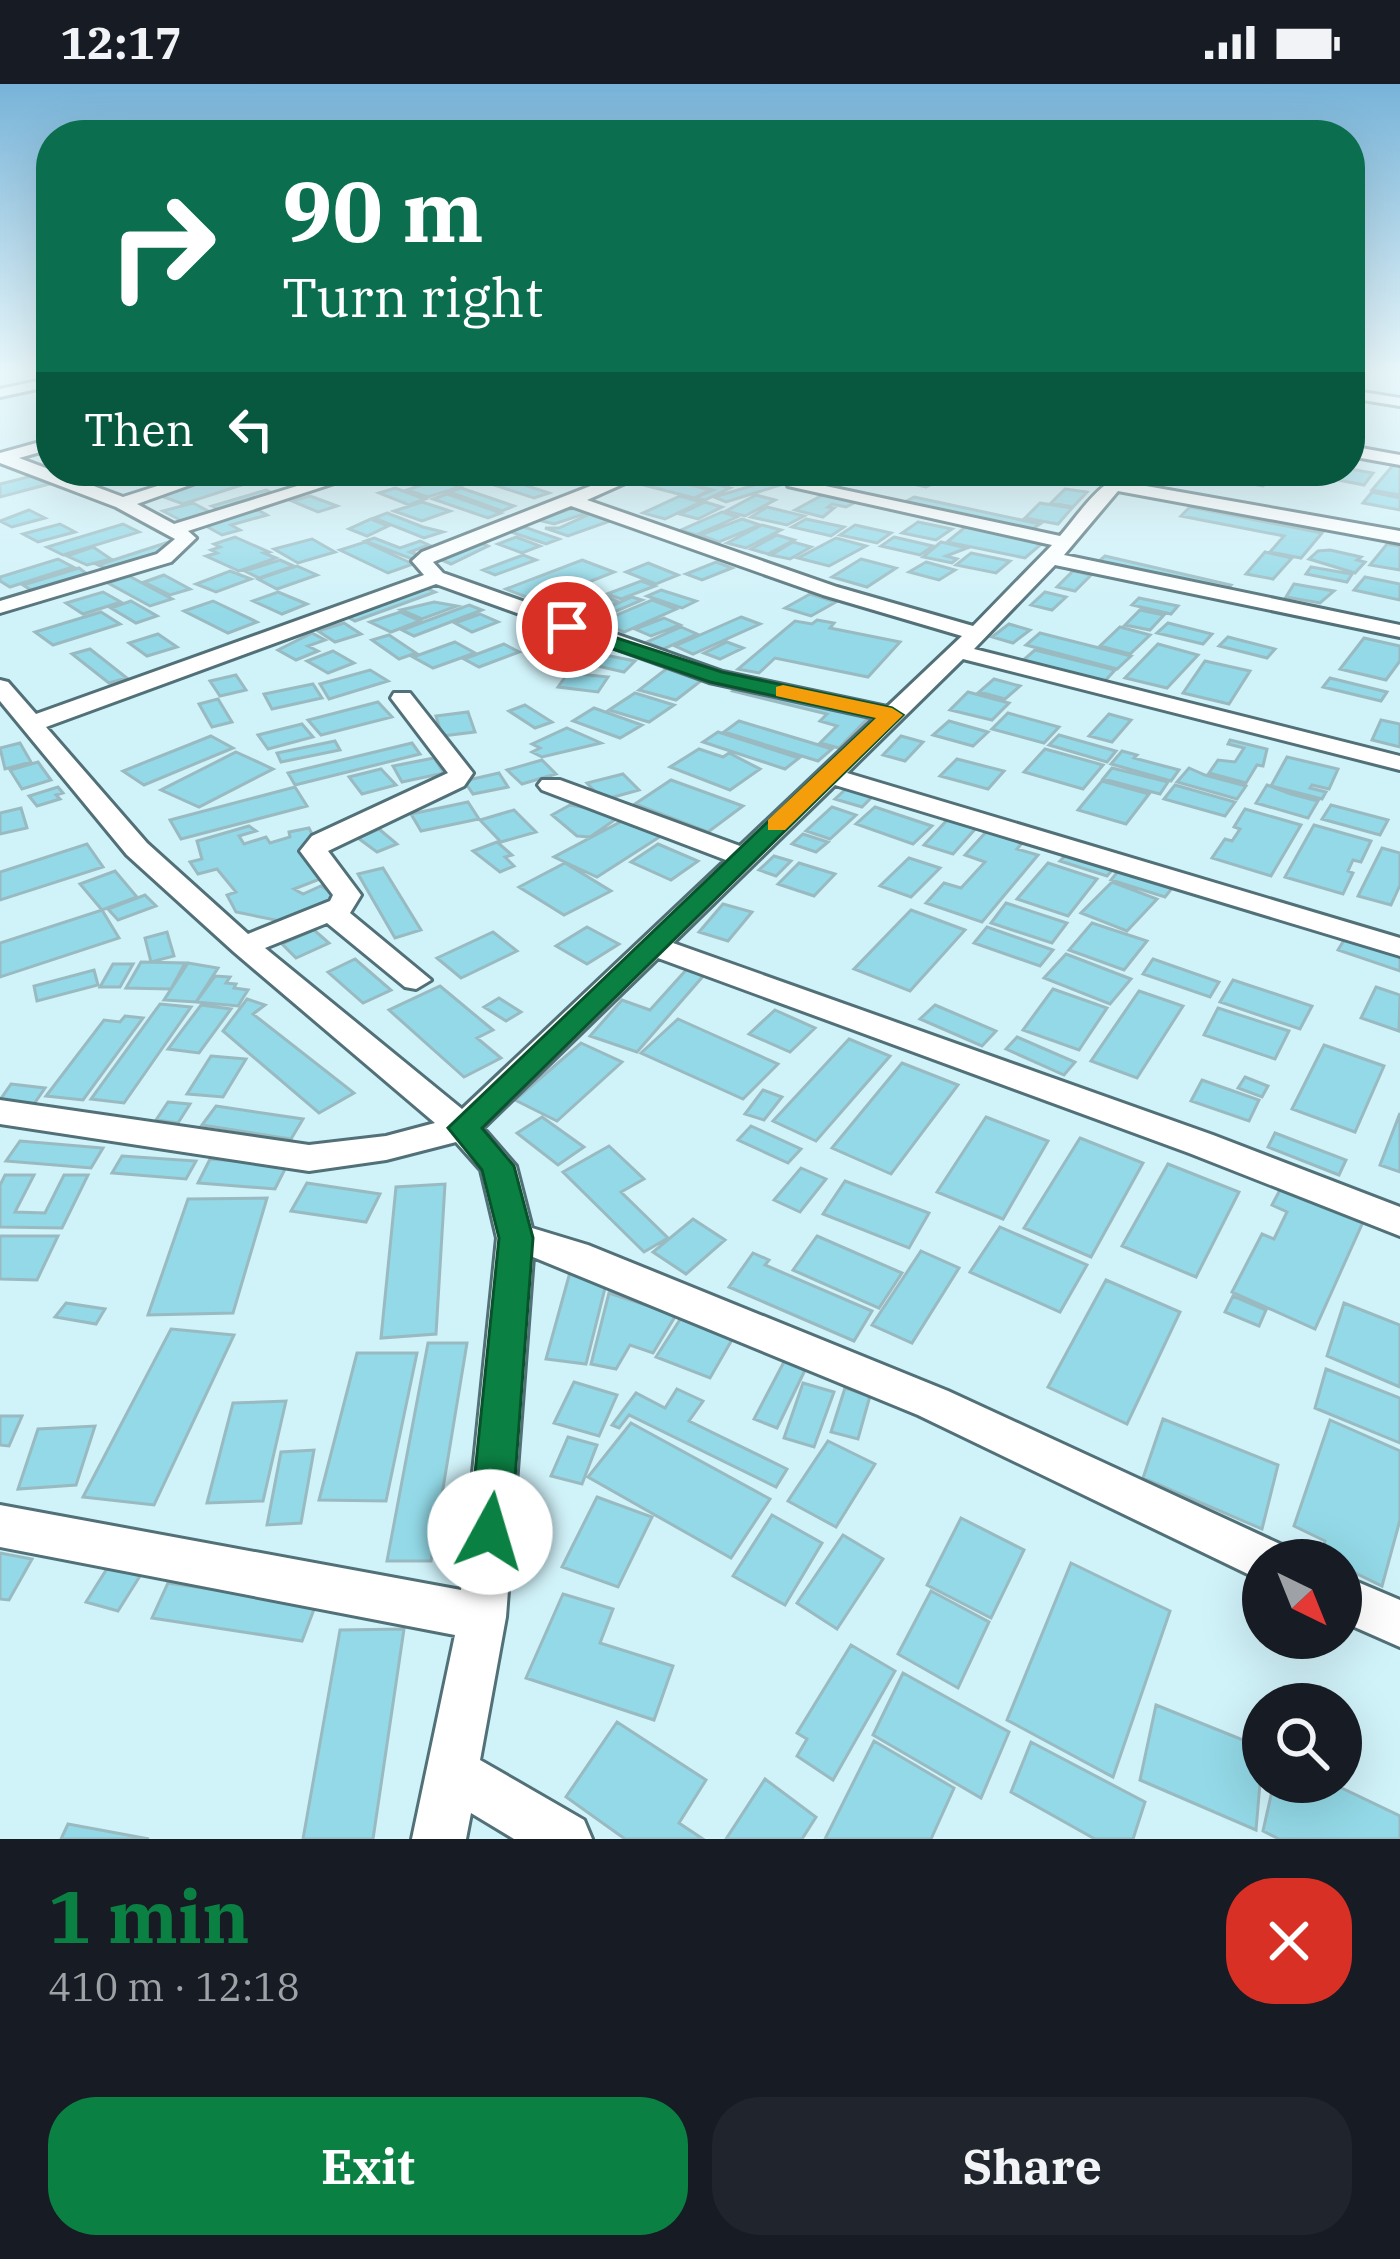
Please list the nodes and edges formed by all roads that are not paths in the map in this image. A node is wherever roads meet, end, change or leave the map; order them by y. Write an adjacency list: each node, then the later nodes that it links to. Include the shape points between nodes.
1 (1365, 454): 3 (street)
2 (1, 458): 4 (street)
3 (1400, 460)
4 (36, 471)
5 (76, 486): 13 (street)
6 (175, 486): 13 (street)
7 (314, 486): 14 (street)
8 (606, 486): 12 (street)
9 (809, 486): 16 (street)
10 (1117, 486): 16 (street)
11 (1175, 486): 15 (street)
12 (570, 500): 17 (street, via 429,556 422,561); 20 (street)
13 (122, 503): 14 (street)
14 (172, 530): 18 (street, via 187,538 164,558)
15 (1400, 537)
16 (1057, 550): 19 (street); 20 (street)
17 (436, 577): 23 (street, via 717,677); 24 (street)
18 (0, 607)
19 (1400, 631)
20 (967, 642): 23 (street); 25 (street)
21 (0, 687): 24 (street)
22 (402, 698): 29 (street, via 461,772 455,782 321,842 314,850 347,895)
23 (892, 715): 26 (street)
24 (34, 723): 30 (street, via 137,849)
25 (1400, 763)
26 (828, 775): 28 (street); 32 (street)
27 (550, 785): 28 (street)
28 (743, 857): 31 (street)
29 (330, 911): 30 (street); 33 (street)
30 (244, 946): 35 (street)
31 (652, 946): 35 (street); 36 (street)
32 (1400, 947)
33 (416, 980)
34 (0, 1112): 35 (street, via 309,1158)
35 (463, 1128): 37 (street, via 498,1166)
36 (1400, 1222)
37 (516, 1238): 39 (street, via 933,1403); 41 (street)
38 (0, 1526): 41 (street)
39 (1242, 1549)
40 (1362, 1607): 42 (street)
41 (482, 1617): 43 (street)
42 (1400, 1624)
43 (453, 1773): 44 (street); 45 (street)
44 (440, 1839)
45 (565, 1839)

